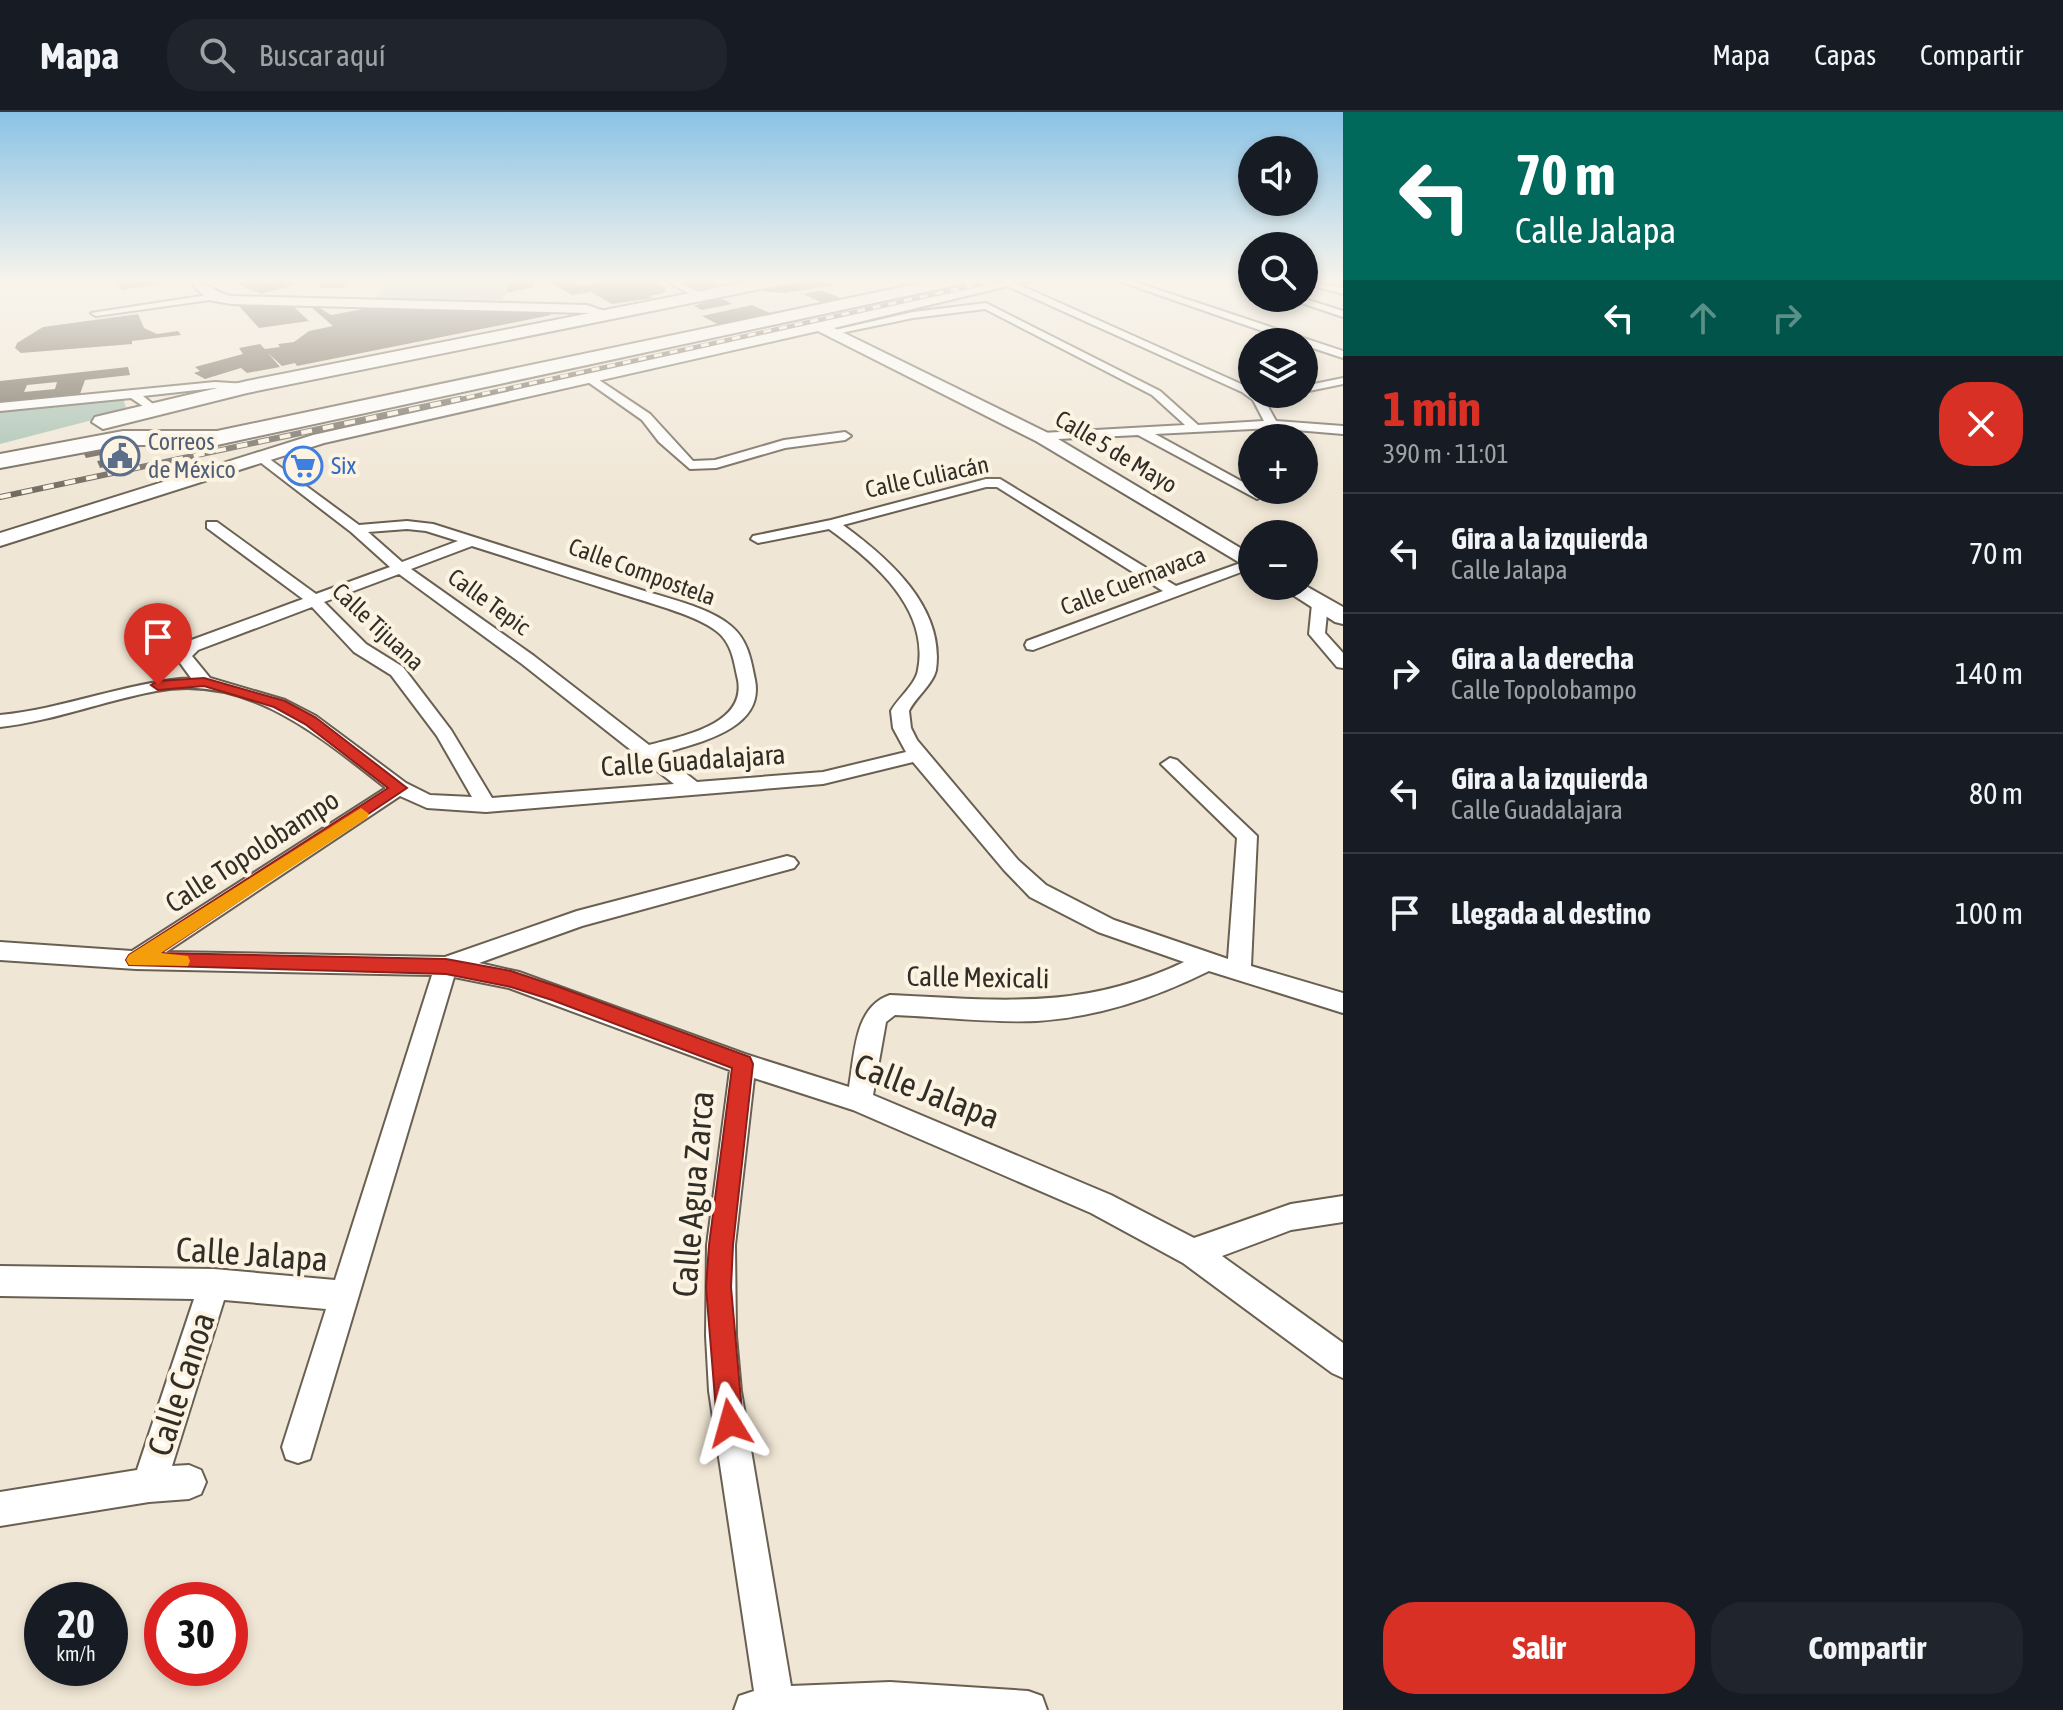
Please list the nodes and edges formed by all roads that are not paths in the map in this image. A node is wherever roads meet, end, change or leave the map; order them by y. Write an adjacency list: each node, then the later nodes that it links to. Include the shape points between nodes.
1 (408, 355): 7 (highway)
2 (614, 355): 8 (highway)
3 (696, 355): 9 (street)
4 (880, 355): 27 (street, Calle 5 de Mayo)
5 (1081, 355): 20 (street, via 1156,393)
6 (1172, 355): 18 (street, via 1263,397)
7 (293, 378): 12 (highway); 28 (highway, via 199,409 199,431)
8 (504, 378): 14 (street); 28 (highway)
9 (592, 380): 14 (street); 26 (street, via 646,417 690,465)
10 (1343, 381): 11 (street)
11 (1318, 386)
12 (247, 387): 13 (street); 16 (highway)
13 (133, 394): 15 (street); 16 (street)
14 (522, 394): 29 (street)
15 (0, 407)
16 (153, 409): 17 (highway); 21 (highway); 25 (highway, via 177,418)
17 (56, 424)
18 (1272, 424)
19 (1238, 425): 20 (street)
20 (1194, 427): 23 (street)
21 (119, 428): 25 (highway); 30 (highway); 30 (highway)
22 (1318, 428): 24 (street)
23 (1137, 430): 27 (street); 32 (street)
24 (1343, 430)
25 (155, 436): 28 (highway)
26 (845, 436)
27 (1042, 437): 40 (street, Calle 5 de Mayo)
28 (217, 438)
29 (260, 456): 31 (street); 36 (street, Calle Tepic)
30 (1, 462)
31 (193, 478): 33 (street, via 172,478); 38 (street)
32 (1238, 485)
33 (0, 519)
34 (832, 524): 37 (street, Calle Culiacán); 43 (street, Calle Culiacán, via 1000,483); 53 (street, via 889,568 905,586 920,621 927,673 898,711)
35 (212, 525): 45 (street, Calle Tijuana)
36 (356, 529): 39 (street, Calle Compostela, via 407,525); 41 (street, Calle Tepic)
37 (758, 539)
38 (0, 540)
39 (475, 540): 41 (street); 52 (street, Calle Compostela, via 684,609 725,629 740,649 749,694 745,706 705,735)
40 (1238, 556)
41 (399, 567): 45 (street); 52 (street, Calle Tepic)
42 (1238, 569): 43 (street, Calle Cuernavaca)
43 (1174, 591): 48 (street, Calle Cuernavaca)
44 (1313, 600): 46 (street)
45 (315, 601): 50 (street, via 186,649 183,656); 57 (street, Calle Tijuana, via 345,636 403,678 445,734)
46 (1320, 604): 47 (street); 49 (street, via 1317,634)
47 (1343, 617)
48 (1033, 645)
49 (1343, 663)
50 (204, 682): 51 (street, Calle Guadalajara, via 158,685); 56 (street, Calle Guadalajara, via 290,709)
51 (0, 721)
52 (647, 752): 55 (street, Calle Tepic)
53 (917, 755): 55 (street, Calle Guadalajara, via 823,778); 61 (street, via 1038,891 1106,926)
54 (1170, 764): 63 (street, via 1247,836)
55 (691, 787): 57 (street, Calle Guadalajara)
56 (399, 788): 57 (street, Calle Guadalajara, via 427,801); 60 (street, Calle Topolobampo)
57 (483, 800)
58 (787, 863): 62 (street, via 577,919)
59 (0, 951): 60 (street, Calle Jalapa)
60 (136, 960): 62 (street, Calle Jalapa)
61 (1208, 961): 63 (street); 66 (street, Calle Mexicali, via 1150,989 1073,1007 1035,1011 890,1005 875,1017)
62 (446, 966): 65 (street, Calle Jalapa, via 559,994); 71 (street, Calle Jalapa)
63 (1239, 972): 64 (street)
64 (1343, 1003)
65 (743, 1064): 66 (street, Calle Jalapa); 77 (street, Calle Agua Zarca, via 721,1245 721,1336)
66 (859, 1101): 68 (street, Calle Jalapa, via 1101,1204)
67 (1343, 1209): 68 (street, via 1291,1217)
68 (1193, 1253): 72 (street, Calle Jalapa)
69 (0, 1281): 70 (street, Calle Jalapa)
70 (214, 1284): 71 (street, Calle Jalapa); 75 (street, Calle Canoa)
71 (345, 1296): 73 (street)
72 (1343, 1362)
73 (298, 1447)
74 (189, 1482): 75 (street, Calle Canoa)
75 (149, 1485): 76 (street, Calle Canoa)
76 (0, 1509)
77 (768, 1709): 78 (street, via 837,1702 930,1702)
78 (1028, 1710)

